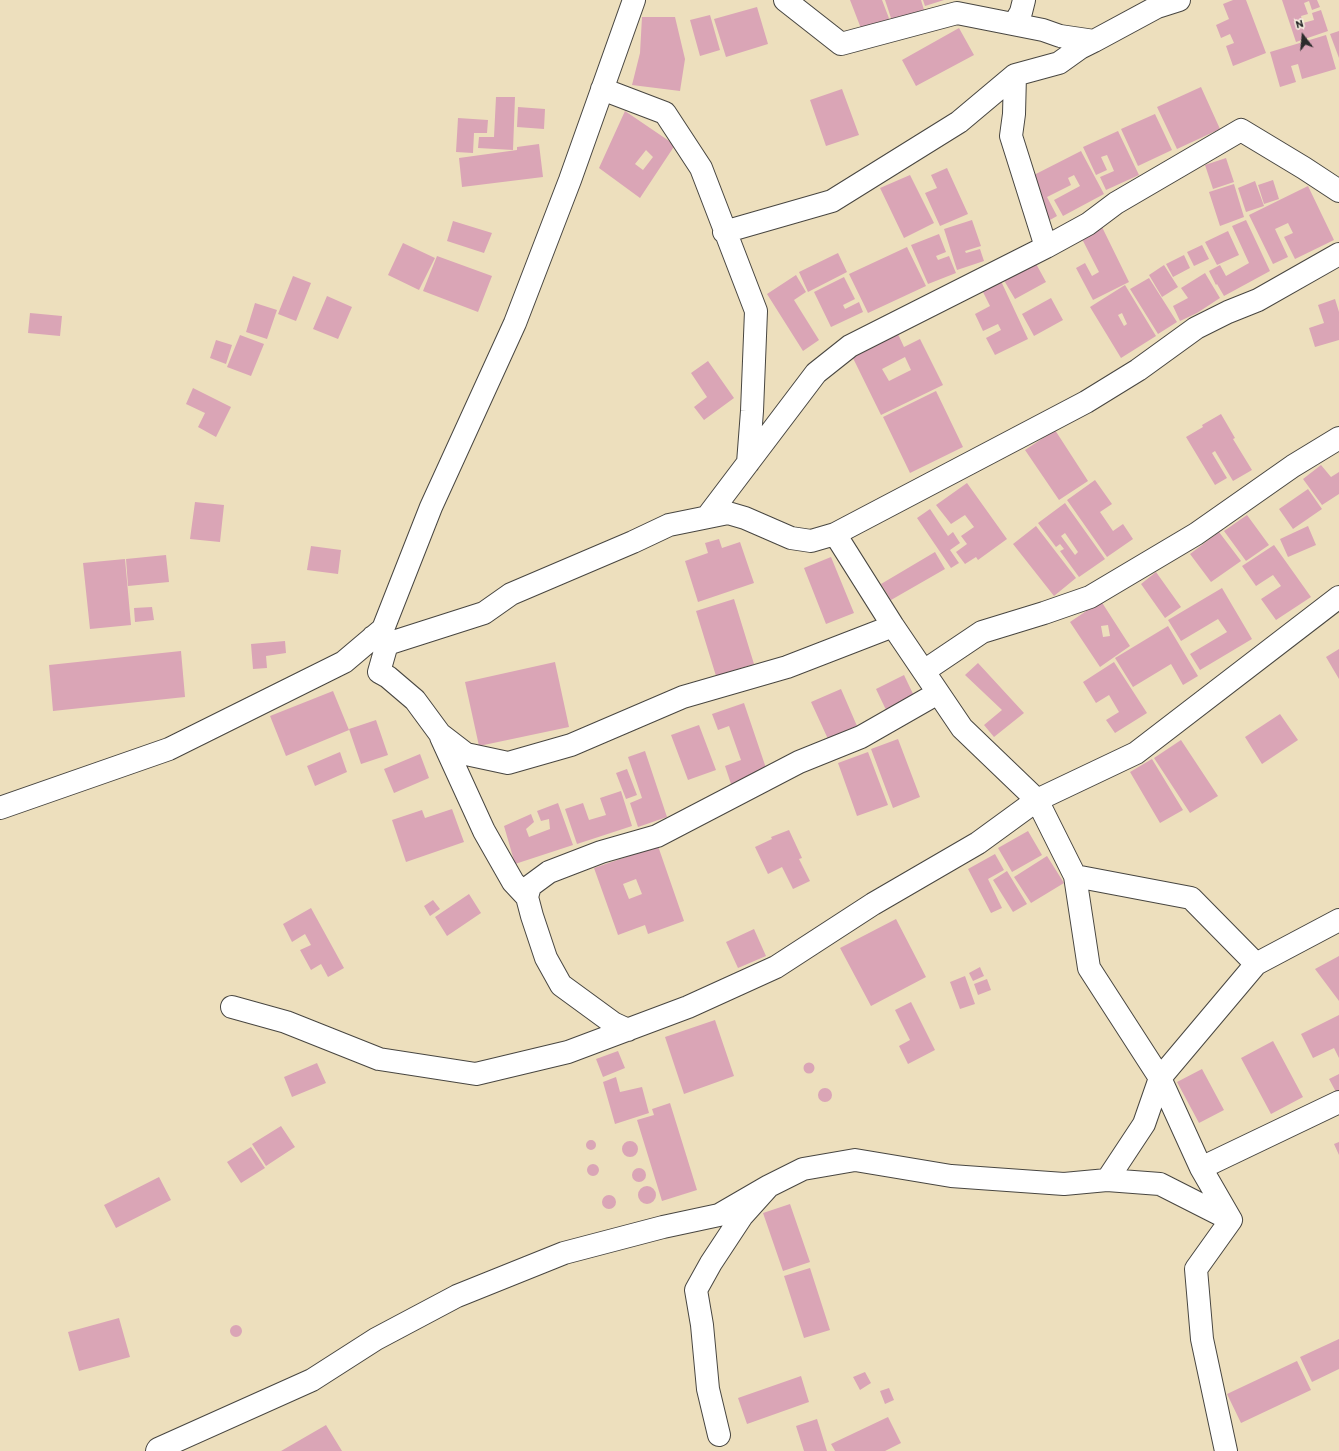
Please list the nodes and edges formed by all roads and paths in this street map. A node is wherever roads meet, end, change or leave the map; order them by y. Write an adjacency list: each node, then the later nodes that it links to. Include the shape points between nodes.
1 (634, 0): 8 (street)
2 (785, 0): 5 (street, via 841,44 957,13)
3 (1024, 0): 5 (street)
4 (1179, 0): 6 (street, via 1157,7)
5 (1014, 24): 6 (street, via 1060,36)
6 (1094, 41): 7 (street, via 1059,63)
7 (1015, 75): 10 (street, via 958,122 832,201); 11 (street, via 1014,114 1010,136)
8 (602, 89): 10 (street, via 665,113 701,168); 19 (street, via 515,323 432,507 382,629)
9 (1339, 191): 11 (street, via 1241,130)
10 (724, 232): 14 (street, via 756,311)
11 (1046, 247): 14 (street, via 850,346 816,373)
12 (1339, 254): 16 (street, via 1258,300 1196,328 1138,370 1086,402)
13 (1339, 438): 20 (street, via 1292,466 1196,534 1090,597 982,632)
14 (748, 464): 15 (street)
15 (707, 517): 16 (street, via 728,513 791,538 811,542); 19 (street, via 669,525 511,594 484,613)
16 (835, 534): 18 (street)
17 (1339, 597): 23 (street, via 1136,753)
18 (893, 626): 20 (street); 22 (street, via 787,667 683,697 571,745 508,763 466,754)
19 (380, 640): 22 (street, via 379,672 415,700); 24 (street, via 344,662 168,749)
20 (924, 671): 21 (street)
21 (938, 693): 23 (street, via 962,728); 26 (street, via 861,737 799,762 657,836 601,852 549,872 530,886)
22 (440, 734): 26 (street, via 484,831 513,882)
23 (1038, 800): 25 (street); 30 (street, via 978,842 873,904 776,967 688,1007)
24 (0, 808)
25 (1075, 876): 28 (street, via 1191,898); 31 (street, via 1089,968)
26 (527, 897): 30 (street, via 546,958 560,985 613,1023)
27 (1339, 920): 28 (street)
28 (1256, 964): 31 (street)
29 (232, 1007): 30 (street, via 286,1022 379,1059 476,1074 568,1052)
30 (628, 1030)
31 (1160, 1078): 33 (street); 34 (street, via 1144,1124)
32 (1339, 1102): 33 (street)
33 (1201, 1168): 36 (street)
34 (1107, 1180): 35 (street, via 1064,1184 958,1176 855,1160 803,1169); 36 (street, via 1160,1184)
35 (769, 1186): 37 (street, via 742,1216 696,1290 708,1389); 38 (street, via 719,1215 663,1226 564,1253 457,1296 376,1339 312,1380)
36 (1231, 1220): 39 (street, via 1196,1269 1202,1339)
37 (719, 1434)
38 (157, 1451)
39 (1226, 1451)

